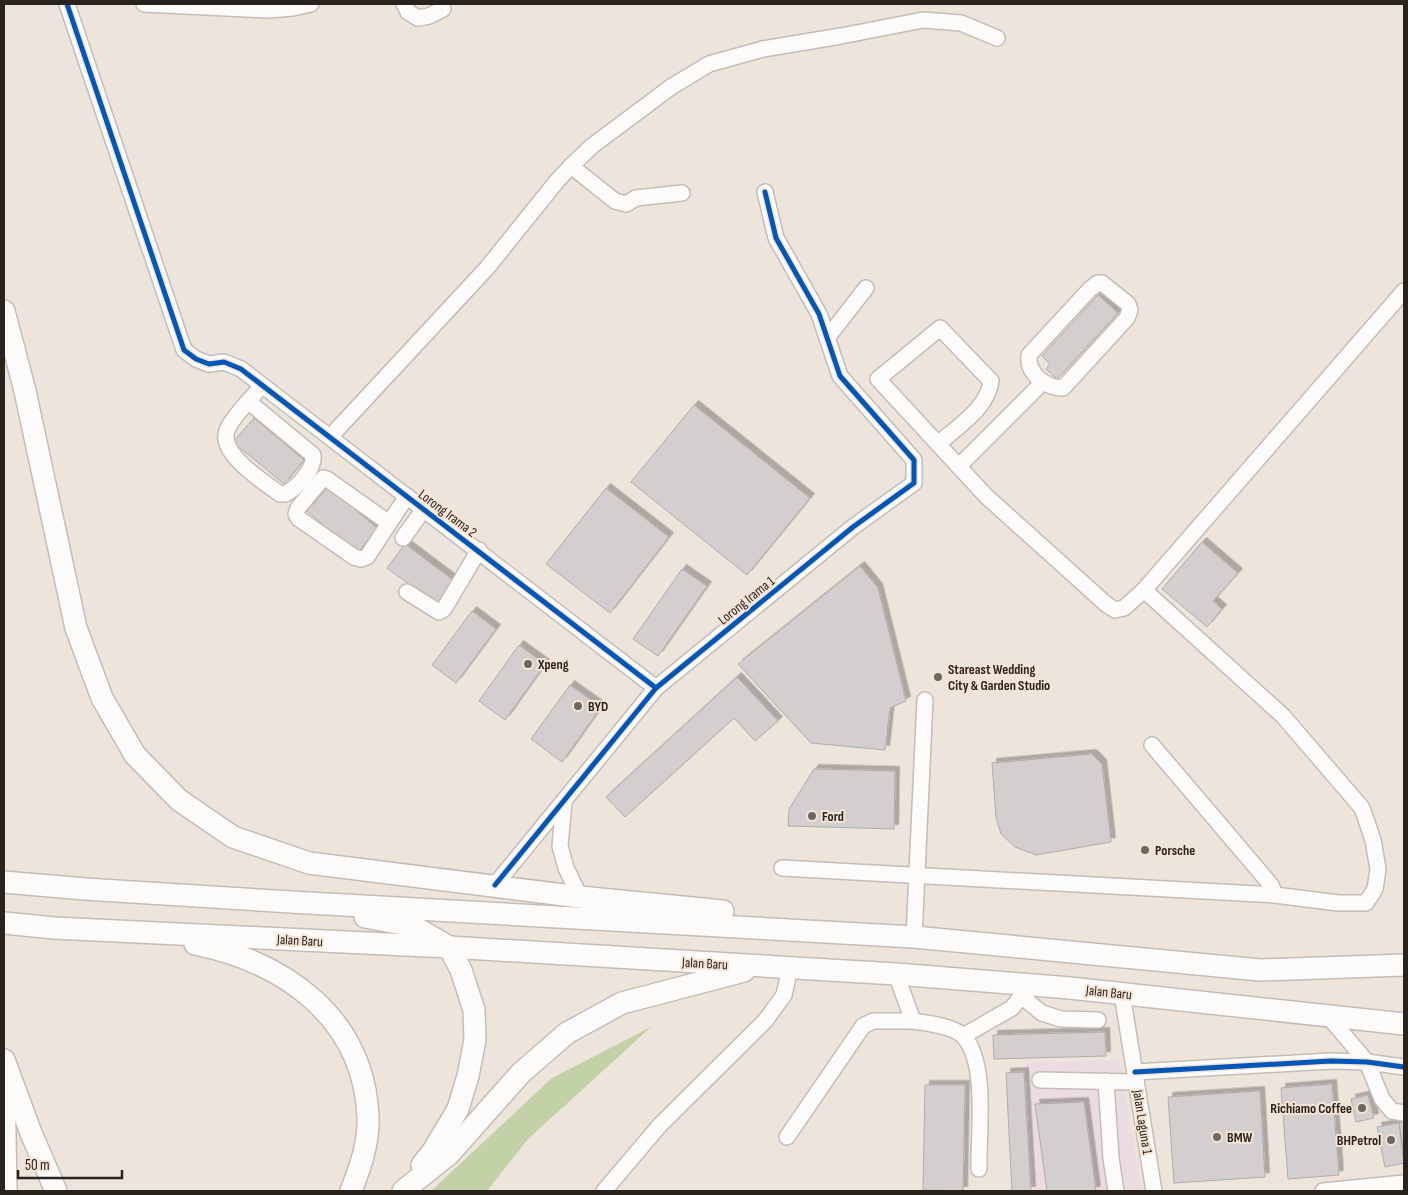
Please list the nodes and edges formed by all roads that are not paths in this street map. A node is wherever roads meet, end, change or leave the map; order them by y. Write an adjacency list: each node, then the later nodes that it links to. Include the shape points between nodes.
1 (66, 4): 15 (street, Lorong Irama 2, via 184,350 209,364 224,362 241,369)
2 (144, 4): 3 (street, via 269,10)
3 (311, 4)
4 (404, 4): 5 (street, via 408,12 418,18)
5 (443, 9)
6 (997, 38): 7 (street, via 961,23 923,20 762,48 709,64 671,87 592,146)
7 (571, 166): 9 (street, via 615,201 626,204 636,198); 17 (street, via 487,268)
8 (765, 192): 13 (street, via 776,238 819,314)
9 (682, 193)
10 (866, 288): 13 (street)
11 (1404, 291): 25 (street)
12 (4, 310): 34 (highway, via 25,391 76,628 102,698 135,756 179,800 233,837 309,863)
13 (828, 337): 27 (street, Lorong Irama 1, via 840,376 914,460 914,483 853,528)
14 (1043, 382): 14 (street, via 1030,367 1030,355 1090,289 1102,283 1128,304 1127,318 1063,388 1052,388); 19 (street)
15 (262, 385): 16 (street); 17 (street, Lorong Irama 2)
16 (249, 402): 16 (street, via 227,428 225,439 228,448 246,467 280,494 285,494 311,469 312,455)
17 (330, 437): 20 (street, Lorong Irama 2)
18 (938, 444): 18 (street, via 878,380 940,328 991,381 985,401); 19 (street)
19 (959, 466): 25 (street, via 986,496 1106,604 1115,610 1124,608)
20 (407, 496): 21 (street, Lorong Irama 2); 22 (street)
21 (424, 509): 23 (street); 24 (street, Lorong Irama 2)
22 (389, 523): 22 (street, via 362,560 346,552 296,514 323,478 327,478)
23 (403, 538)
24 (479, 550): 26 (street, via 444,609 439,612); 27 (street, Lorong Irama 2)
25 (1144, 590): 35 (street, via 1283,716 1362,808 1373,840 1378,869 1375,889 1366,903)
26 (407, 592)
27 (656, 688): 30 (street, Lorong Irama 1)
28 (925, 700): 32 (street)
29 (1152, 744): 35 (street, via 1271,885)
30 (564, 802): 34 (street, Lorong Irama 1); 36 (street, via 560,846)
31 (782, 868): 32 (street)
32 (916, 875): 35 (street); 41 (street)
33 (4, 882): 37 (highway)
34 (495, 885): 36 (highway)
35 (1275, 895)
36 (580, 897): 39 (highway, via 761,916)
37 (291, 902): 39 (highway); 42 (highway, via 413,926)
38 (4, 923): 40 (highway, Jalan Baru)
39 (808, 930): 41 (highway)
40 (138, 932): 42 (highway, Jalan Baru); 66 (highway, via 240,956 276,971 315,999 342,1032 362,1074 368,1118 363,1158)
41 (914, 937): 43 (highway, via 1260,970)
42 (449, 947): 44 (highway, Jalan Baru); 67 (highway, via 461,970 474,1010 475,1040 468,1076 458,1109 433,1151)
43 (1404, 964)
44 (766, 966): 45 (highway, Jalan Baru); 67 (highway, via 622,1003 567,1033 521,1073 449,1154)
45 (790, 968): 46 (highway, Jalan Baru); 68 (street, via 784,995 765,1021 660,1124)
46 (896, 974): 47 (highway, Jalan Baru); 51 (street)
47 (1024, 990): 48 (highway, Jalan Baru); 50 (street, via 1042,1013 1062,1019); 53 (street, via 1012,1008)
48 (1122, 994): 49 (highway, Jalan Baru); 57 (street, Jalan Laguna 1)
49 (1327, 1015): 52 (highway, Jalan Baru); 55 (street)
50 (1098, 1020)
51 (913, 1021): 53 (street, via 942,1026); 61 (street, via 873,1021 862,1026)
52 (1404, 1024)
53 (964, 1036): 62 (street, via 980,1080)
54 (4, 1058): 64 (highway); 65 (highway)
55 (1367, 1062): 56 (street); 57 (street, via 1331,1061); 60 (street, via 1382,1099 1392,1111)
56 (1404, 1067)
57 (1136, 1077): 59 (street); 70 (street, Jalan Laguna 1)
58 (1040, 1080): 59 (street)
59 (1106, 1081): 69 (street, via 1110,1158)
60 (1404, 1113)
61 (787, 1138)
62 (979, 1169)
63 (1404, 1183): 71 (street)
64 (6, 1191)
65 (56, 1191)
66 (352, 1191)
67 (401, 1191)
68 (604, 1191)
69 (1116, 1191)
70 (1154, 1191)
71 (1324, 1191)

